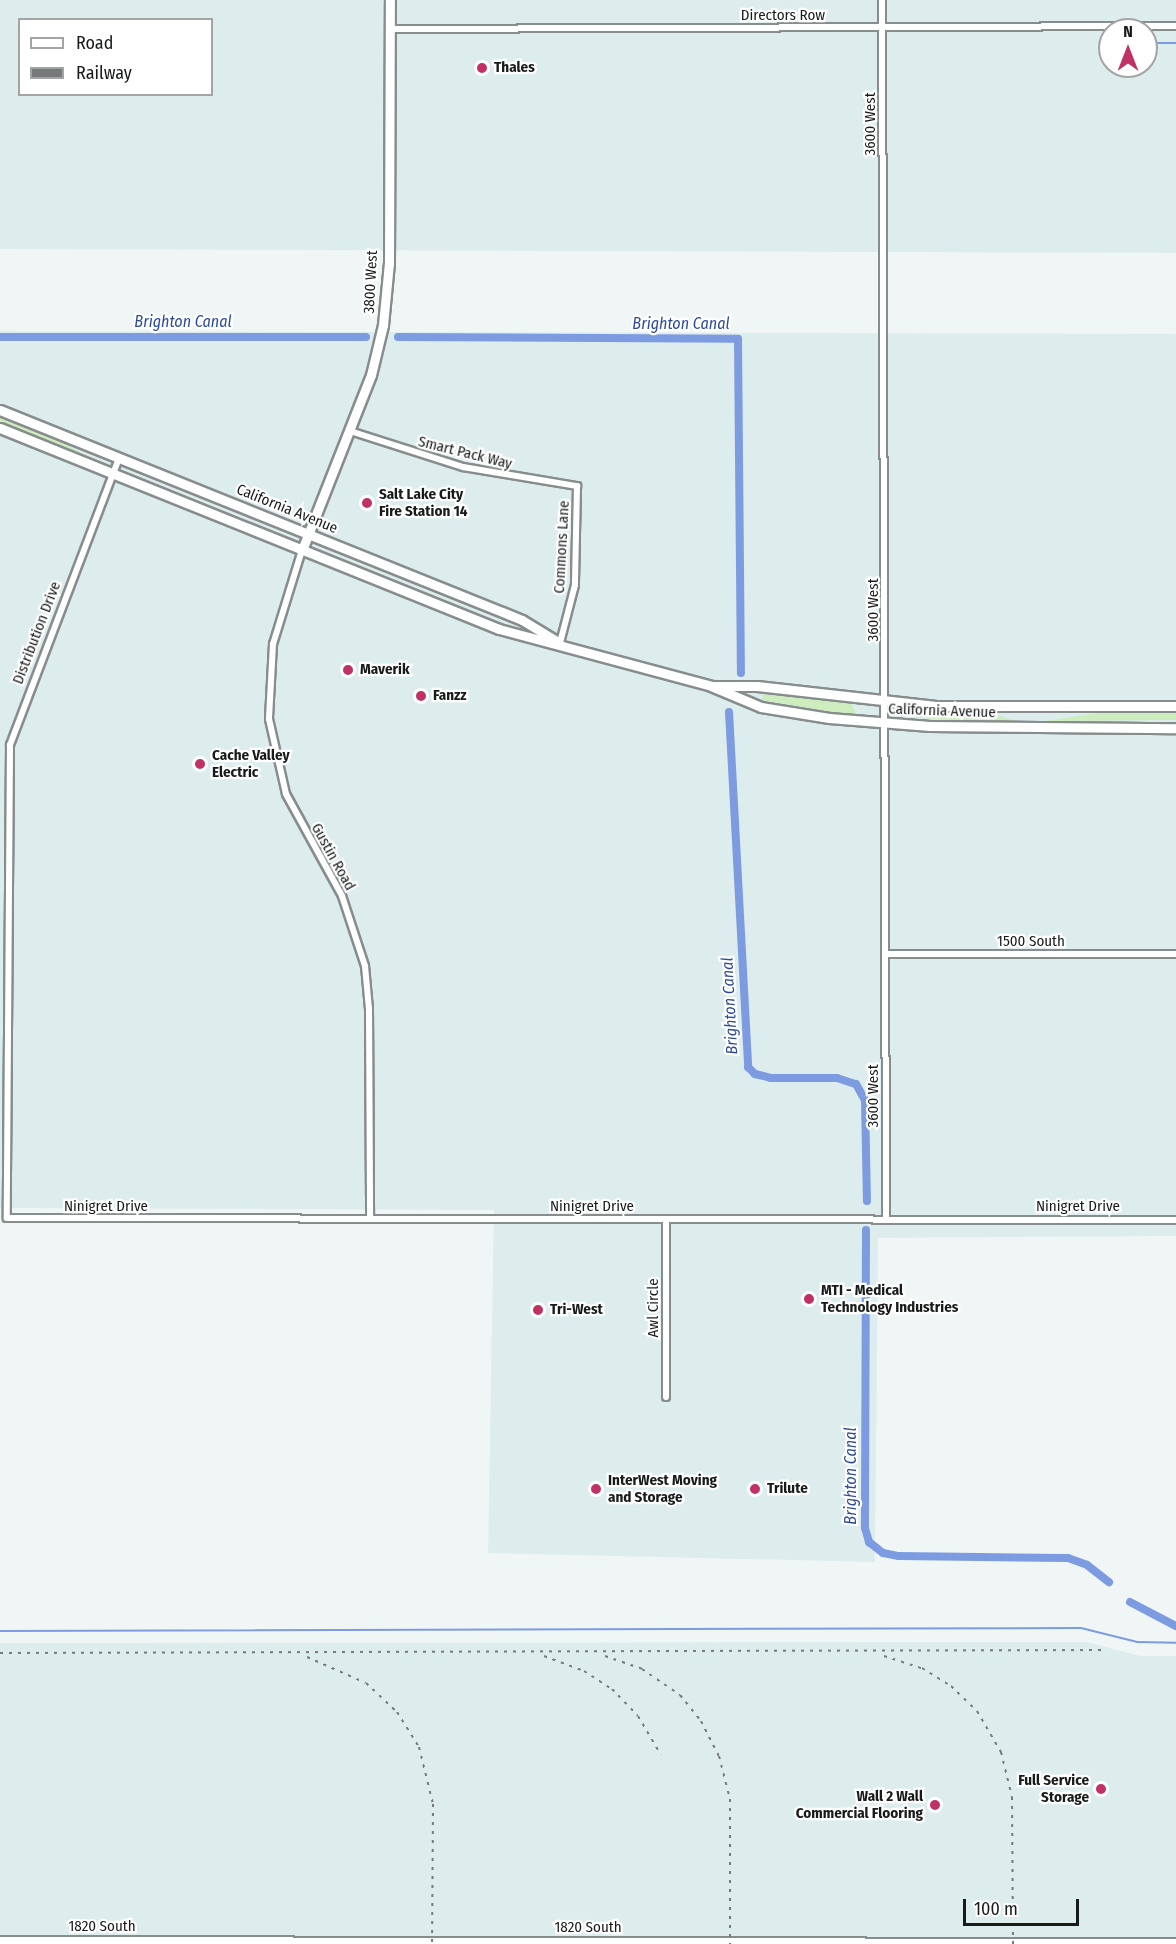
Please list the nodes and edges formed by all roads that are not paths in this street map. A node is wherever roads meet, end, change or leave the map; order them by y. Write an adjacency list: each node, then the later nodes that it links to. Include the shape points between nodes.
1 (390, 0): 5 (main road, 3800 West)
2 (882, 0): 4 (street, 3600 West)
3 (1176, 26): 4 (street, Directors Row)
4 (882, 27): 5 (street, Directors Row); 16 (street, 3600 West)
5 (390, 29): 8 (main road, 3800 West, via 386,303 376,359)
6 (0, 410): 9 (main road, California Avenue)
7 (0, 428): 10 (main road, California Avenue)
8 (350, 431): 11 (street, Smart Pack Way, via 463,467); 12 (main road, 3800 West)
9 (118, 458): 10 (street, Distribution Drive); 12 (main road, California Avenue)
10 (112, 473): 13 (main road, California Avenue); 23 (street, Distribution Drive, via 12,736)
11 (577, 486): 14 (street, Commons Lane, via 575,585)
12 (309, 534): 13 (main road, 3800 West); 14 (main road, California Avenue, via 522,620)
13 (302, 550): 14 (main road, California Avenue, via 499,628); 27 (street, Gustin Road, via 273,644 269,719 286,794 342,896 365,966 369,1009)
14 (560, 643): 15 (main road, California Avenue)
15 (711, 686): 16 (main road, California Avenue, via 757,686); 19 (main road, California Avenue, via 761,707)
16 (887, 703): 18 (main road, California Avenue); 19 (street, 3600 West)
17 (1176, 706): 18 (main road, California Avenue)
18 (1030, 707): 20 (main road)
19 (886, 724): 20 (main road, California Avenue); 24 (street, 3600 West)
20 (1030, 728): 21 (main road, California Avenue)
21 (1176, 728)
22 (0, 869): 23 (street)
23 (8, 869): 26 (street, Distribution Drive)
24 (886, 954): 25 (street, 1500 South); 29 (street, 3600 West)
25 (1176, 954)
26 (7, 1218): 27 (street, Ninigret Drive)
27 (370, 1219): 28 (street, Ninigret Drive)
28 (666, 1219): 29 (street, Ninigret Drive); 31 (street, Awl Circle)
29 (886, 1219): 30 (street, Ninigret Drive)
30 (1176, 1220)
31 (666, 1397)
32 (0, 1941): 33 (main road, 1820 South)
33 (297, 1943): 34 (main road, 1820 South)
34 (569, 1943): 35 (main road, 1820 South)
35 (884, 1943): 36 (main road, 1820 South)
36 (1155, 1944): 37 (main road, 1820 South)
37 (1176, 1944)

